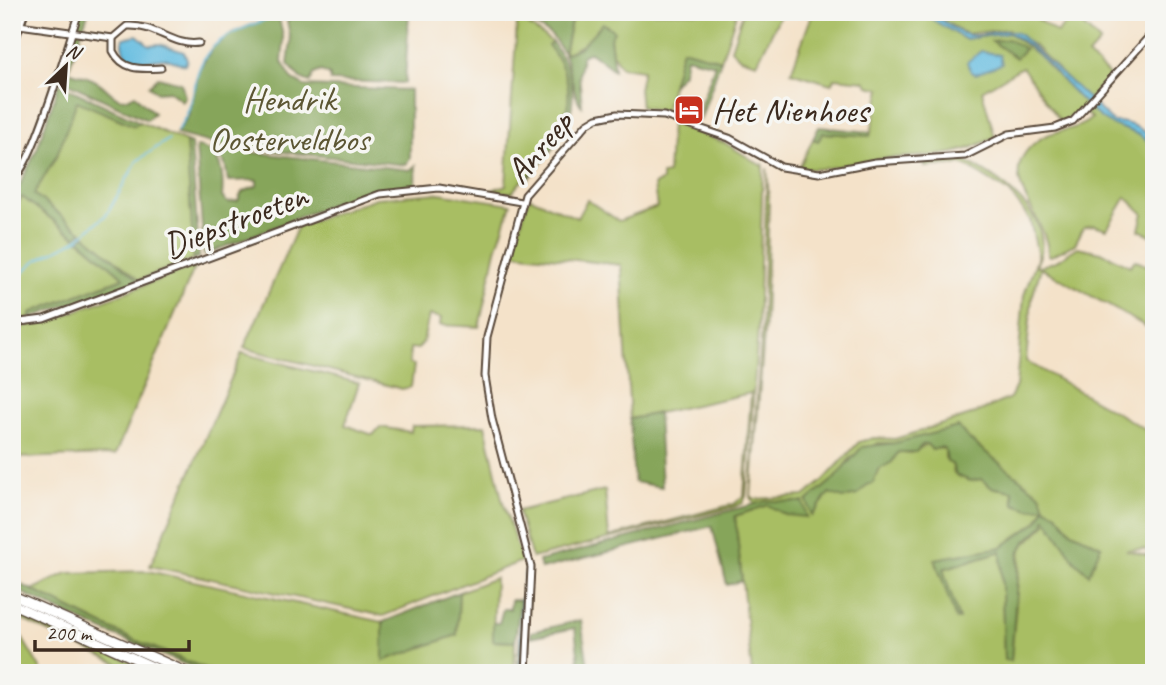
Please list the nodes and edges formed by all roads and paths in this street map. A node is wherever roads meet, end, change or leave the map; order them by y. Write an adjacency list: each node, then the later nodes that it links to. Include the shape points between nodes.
1 (25, 12): 4 (street)
2 (79, 12): 6 (street)
3 (12, 24): 4 (street)
4 (23, 25): 6 (street); 9 (street)
5 (1154, 31): 12 (street, Anreep, via 1087,109 1065,125 1009,134 965,156 876,162 818,173 781,167 729,138 679,120 652,114 604,116 583,127)
6 (72, 32): 7 (street); 11 (street, via 35,141 18,178)
7 (113, 38): 8 (street, via 127,26 145,26); 10 (street, via 113,51 124,64)
8 (195, 45)
9 (12, 49)
10 (161, 68)
11 (12, 179)
12 (521, 202): 13 (street, Diepstroeten, via 439,188 380,194 44,319); 18 (street, Anreep, via 490,319 485,366 492,419 531,568)
13 (12, 323)
14 (12, 595): 17 (highway)
15 (12, 604): 16 (highway)
16 (167, 673)
17 (189, 673)
18 (527, 673)

